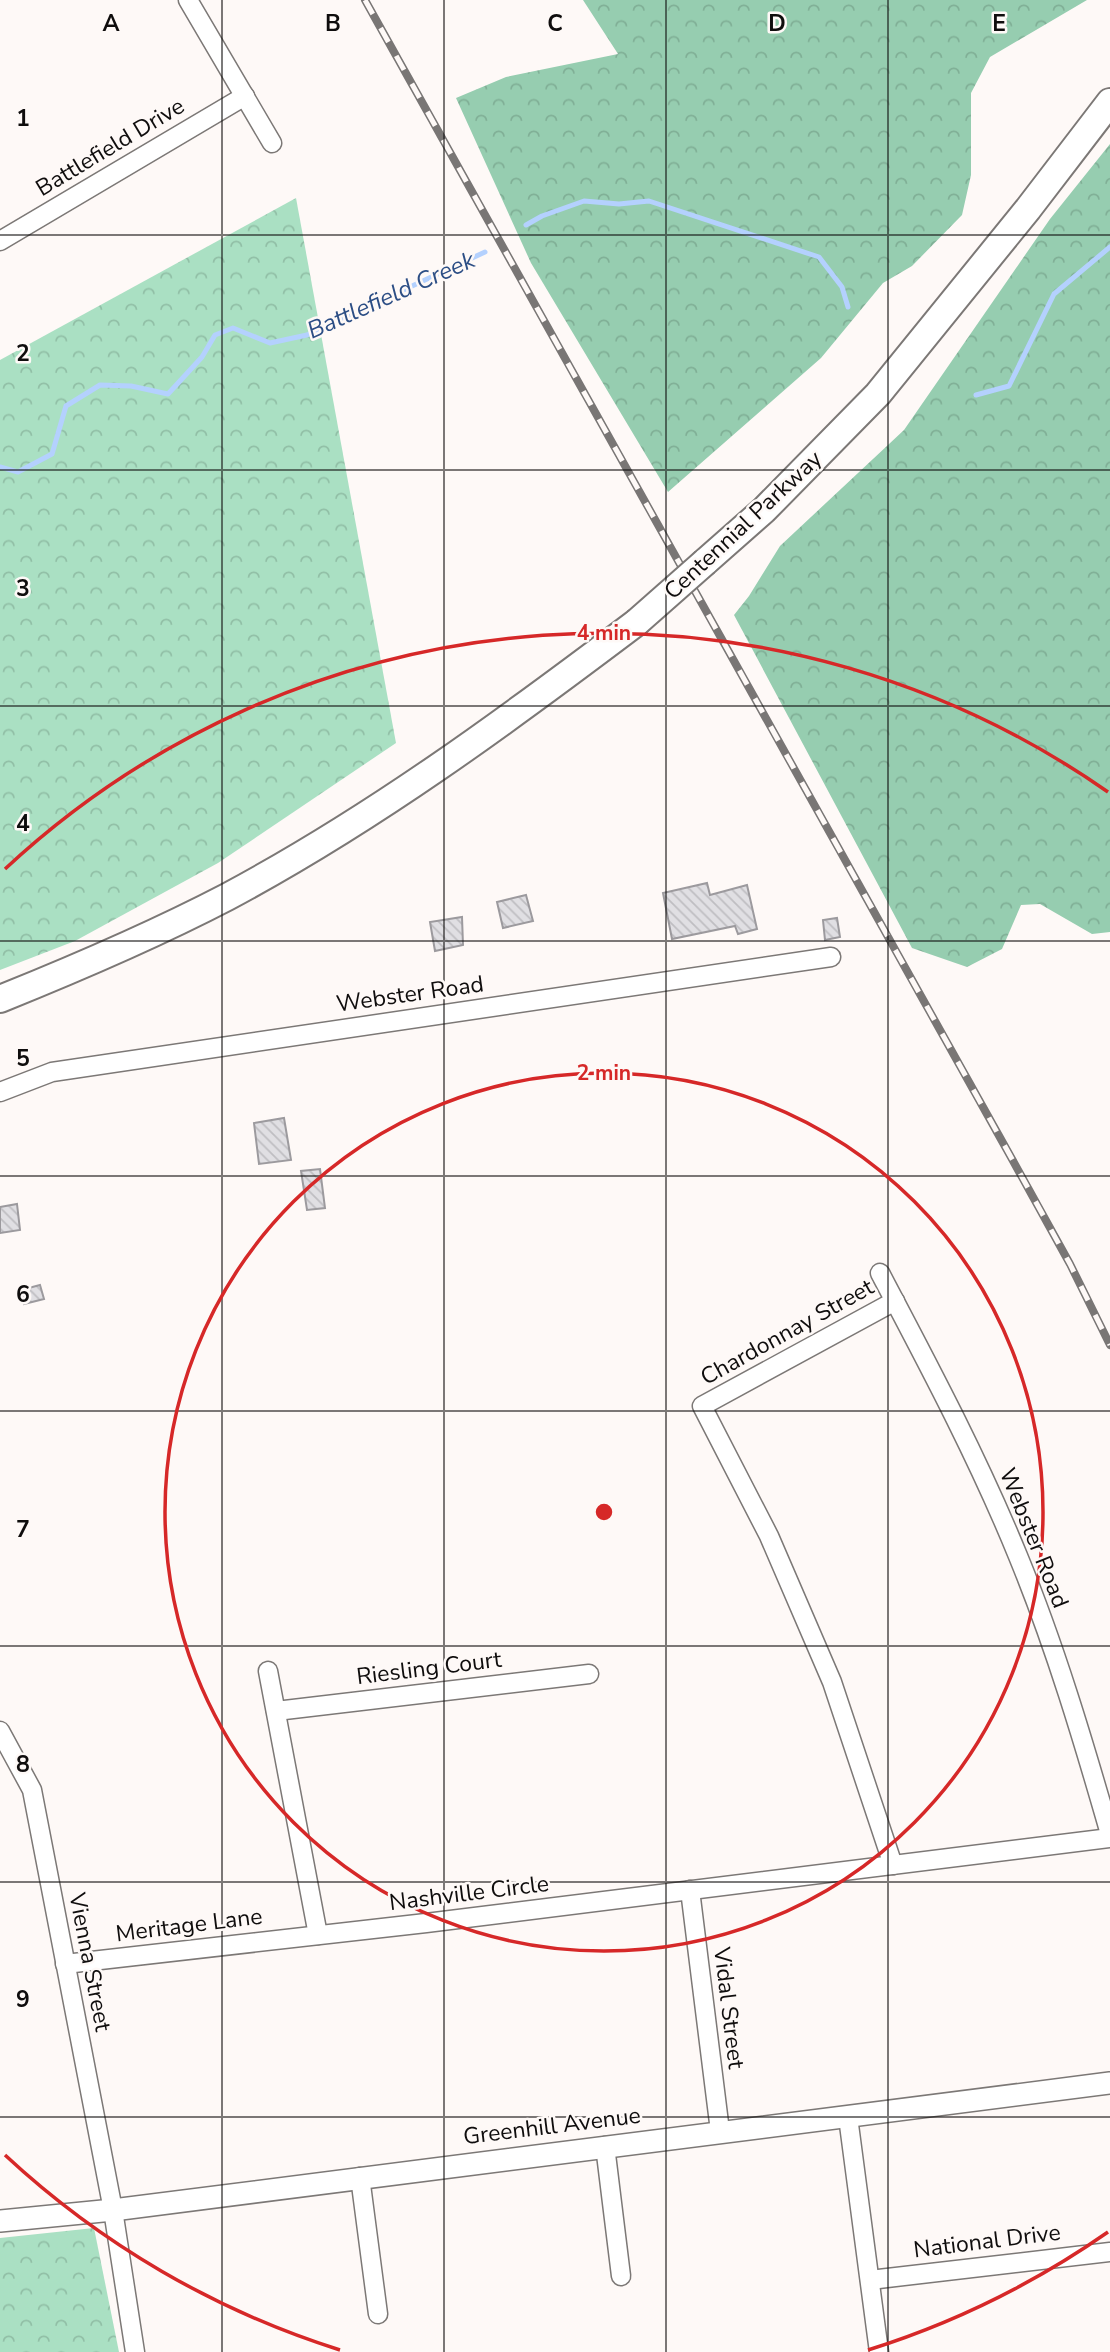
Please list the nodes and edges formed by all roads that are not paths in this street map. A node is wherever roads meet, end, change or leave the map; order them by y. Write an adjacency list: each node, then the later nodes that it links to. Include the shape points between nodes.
1 (188, 0): 2 (street)
2 (245, 96): 4 (street); 5 (street, Battlefield Drive)
3 (1110, 102): 7 (main road, Centennial Parkway, bridge, via 878,394 764,510 637,622 389,801 228,897 87,964)
4 (272, 142)
5 (0, 241)
6 (831, 957): 8 (street, Webster Road, via 52,1072)
7 (0, 999)
8 (0, 1092)
9 (880, 1273): 10 (street, Webster Road)
10 (895, 1301): 15 (street, Webster Road, via 954,1413 1018,1556 1072,1703); 16 (street, Chardonnay Street, via 702,1406 769,1536 832,1682)
11 (268, 1671): 13 (street)
12 (589, 1674): 13 (street, Riesling Court)
13 (276, 1711): 18 (street)
14 (0, 1731): 19 (street, Vienna Street, via 32,1790)
15 (1110, 1836): 16 (street, Nashville Circle)
16 (893, 1865): 17 (street, Nashville Circle)
17 (690, 1890): 18 (street, Nashville Circle); 22 (street, Vidal Street)
18 (318, 1935): 19 (street, Meritage Lane)
19 (65, 1965): 25 (street, Vienna Street)
20 (1110, 2082): 21 (street, Greenhill Avenue)
21 (848, 2117): 22 (street, Greenhill Avenue); 29 (street)
22 (720, 2131): 23 (street, Greenhill Avenue)
23 (605, 2146): 24 (street, Greenhill Avenue); 28 (street)
24 (360, 2177): 25 (street, Greenhill Avenue); 30 (street)
25 (113, 2210): 26 (street, Greenhill Avenue); 31 (street)
26 (0, 2221)
27 (1110, 2252): 29 (street, National Drive)
28 (621, 2276)
29 (870, 2280): 32 (street)
30 (378, 2314)
31 (135, 2352)
32 (879, 2352)

